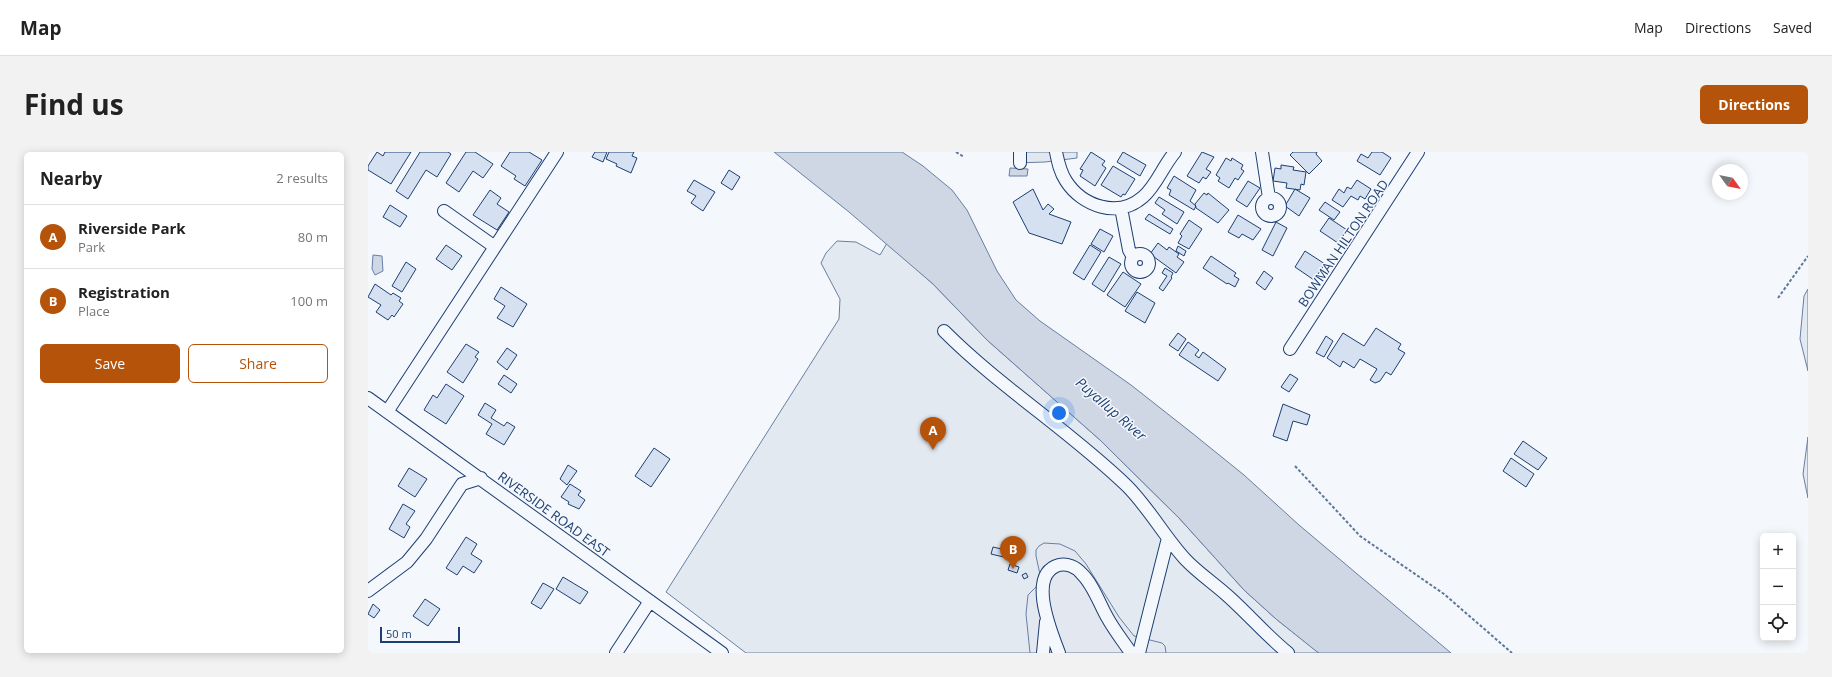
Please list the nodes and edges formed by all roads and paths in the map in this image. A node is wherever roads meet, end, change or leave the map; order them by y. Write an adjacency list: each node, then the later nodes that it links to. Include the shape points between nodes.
1 (557, 152): 11 (street)
2 (956, 152): 7 (path)
3 (1056, 152): 9 (street, via 1060,170 1075,192 1089,203 1102,208)
4 (1175, 152): 9 (street, via 1142,198)
5 (1262, 152): 8 (street)
6 (1418, 152): 16 (street, BOWMAN HILTON ROAD)
7 (964, 157)
8 (1269, 198)
9 (1121, 208): 13 (street, via 1129,250)
10 (444, 211): 11 (street)
11 (495, 246): 18 (street)
12 (1808, 256): 14 (path)
13 (1133, 257)
14 (1778, 298)
15 (944, 331): 21 (street, via 974,360 1127,486)
16 (1290, 349)
17 (368, 398): 18 (street, RIVERSIDE ROAD EAST)
18 (387, 412): 20 (street, RIVERSIDE ROAD EAST)
19 (1295, 466): 32 (path, via 1360,536 1444,594)
20 (481, 478): 22 (street, via 462,484 426,539 407,562); 23 (street, RIVERSIDE ROAD EAST)
21 (1168, 538): 30 (street); 31 (street, via 1186,560)
22 (368, 591)
23 (650, 601): 25 (street); 26 (street, RIVERSIDE ROAD EAST)
24 (1046, 619): 27 (street); 28 (street); 29 (street, via 1043,590 1050,570 1058,565 1073,566 1085,578 1107,618)
25 (616, 653)
26 (722, 653)
27 (1043, 653)
28 (1059, 653)
29 (1131, 653)
30 (1138, 653)
31 (1288, 653)
32 (1512, 653)

